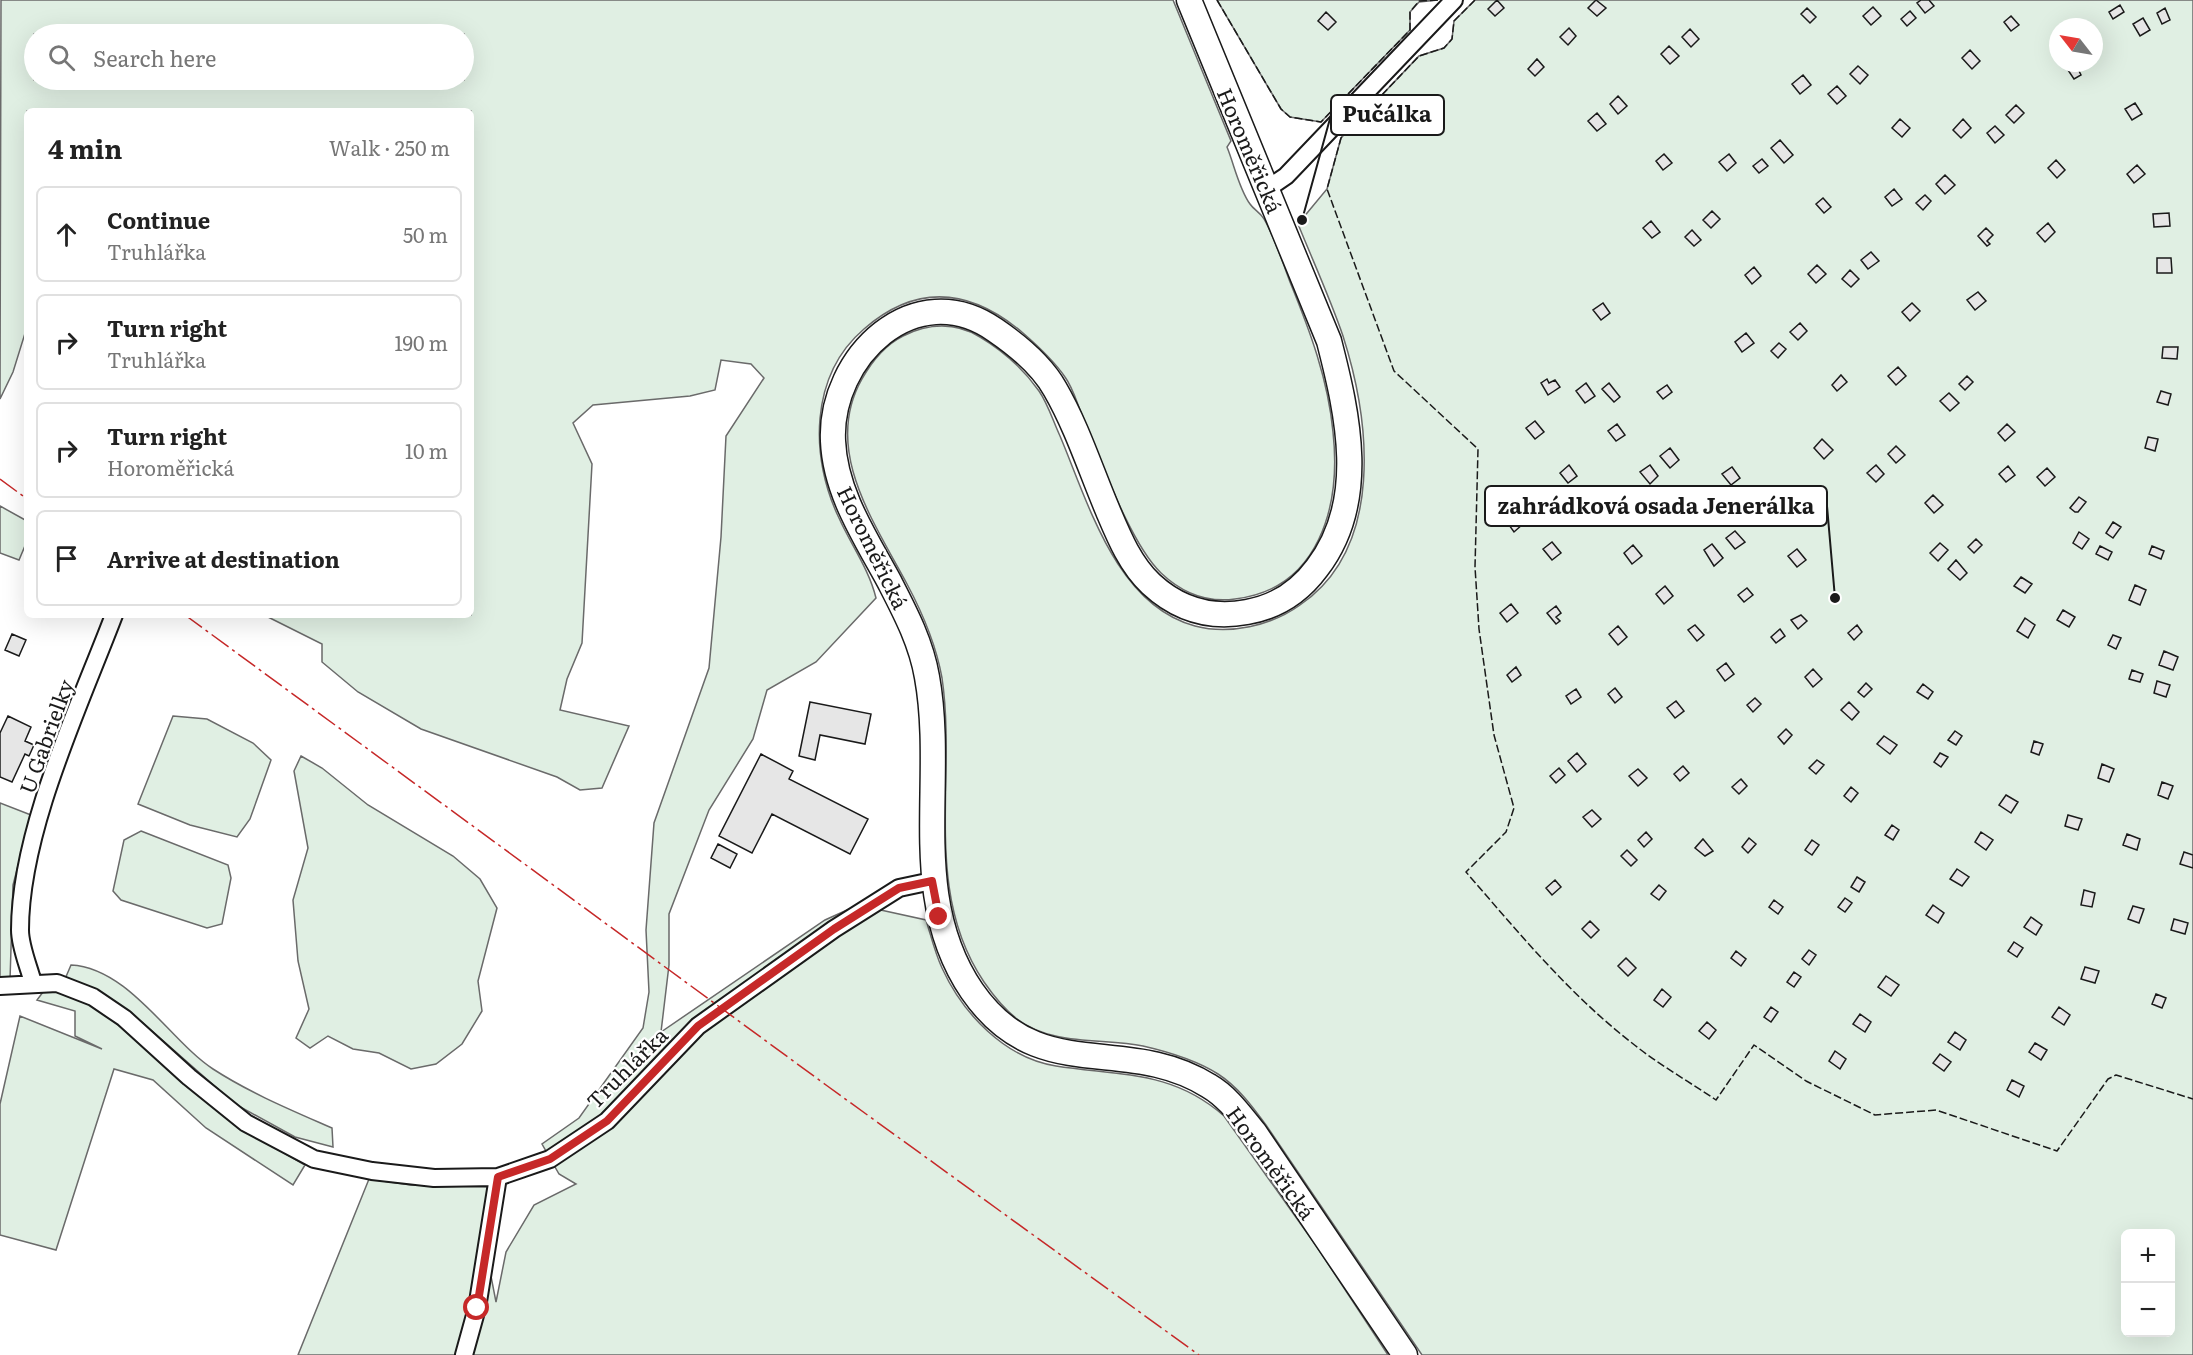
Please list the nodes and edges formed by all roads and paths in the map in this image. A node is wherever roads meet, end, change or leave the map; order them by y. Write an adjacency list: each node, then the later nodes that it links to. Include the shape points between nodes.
1 (1189, 0): 3 (main road, Horoměřická)
2 (1454, 0): 3 (street, via 1286,176)
3 (1268, 189): 5 (main road, Horoměřická, via 1329,341 1343,399 1349,461 1348,490 1338,535 1310,578 1282,600 1250,612 1213,614 1184,607 1151,584 1123,545 1054,387 1030,358 982,321 961,313 939,311 892,325 871,341 841,387 832,440 836,468 851,510 909,619 927,675 931,704)
4 (113, 618): 6 (street, U Gabrielky, via 45,800 25,875 20,932)
5 (932, 881): 8 (street, Truhlářka, via 899,888 834,929 698,1026 607,1121 550,1159); 10 (main road, Horoměřická, via 955,963 983,1005 1009,1032 1057,1052 1138,1060 1182,1072 1213,1088 1234,1106 1329,1239)
6 (33, 983): 7 (street); 8 (street, Truhlářka, via 57,983 93,997 124,1018 246,1123 314,1159 434,1178)
7 (0, 986)
8 (498, 1177): 9 (street, via 477,1308)
9 (464, 1355)
10 (1405, 1355)

